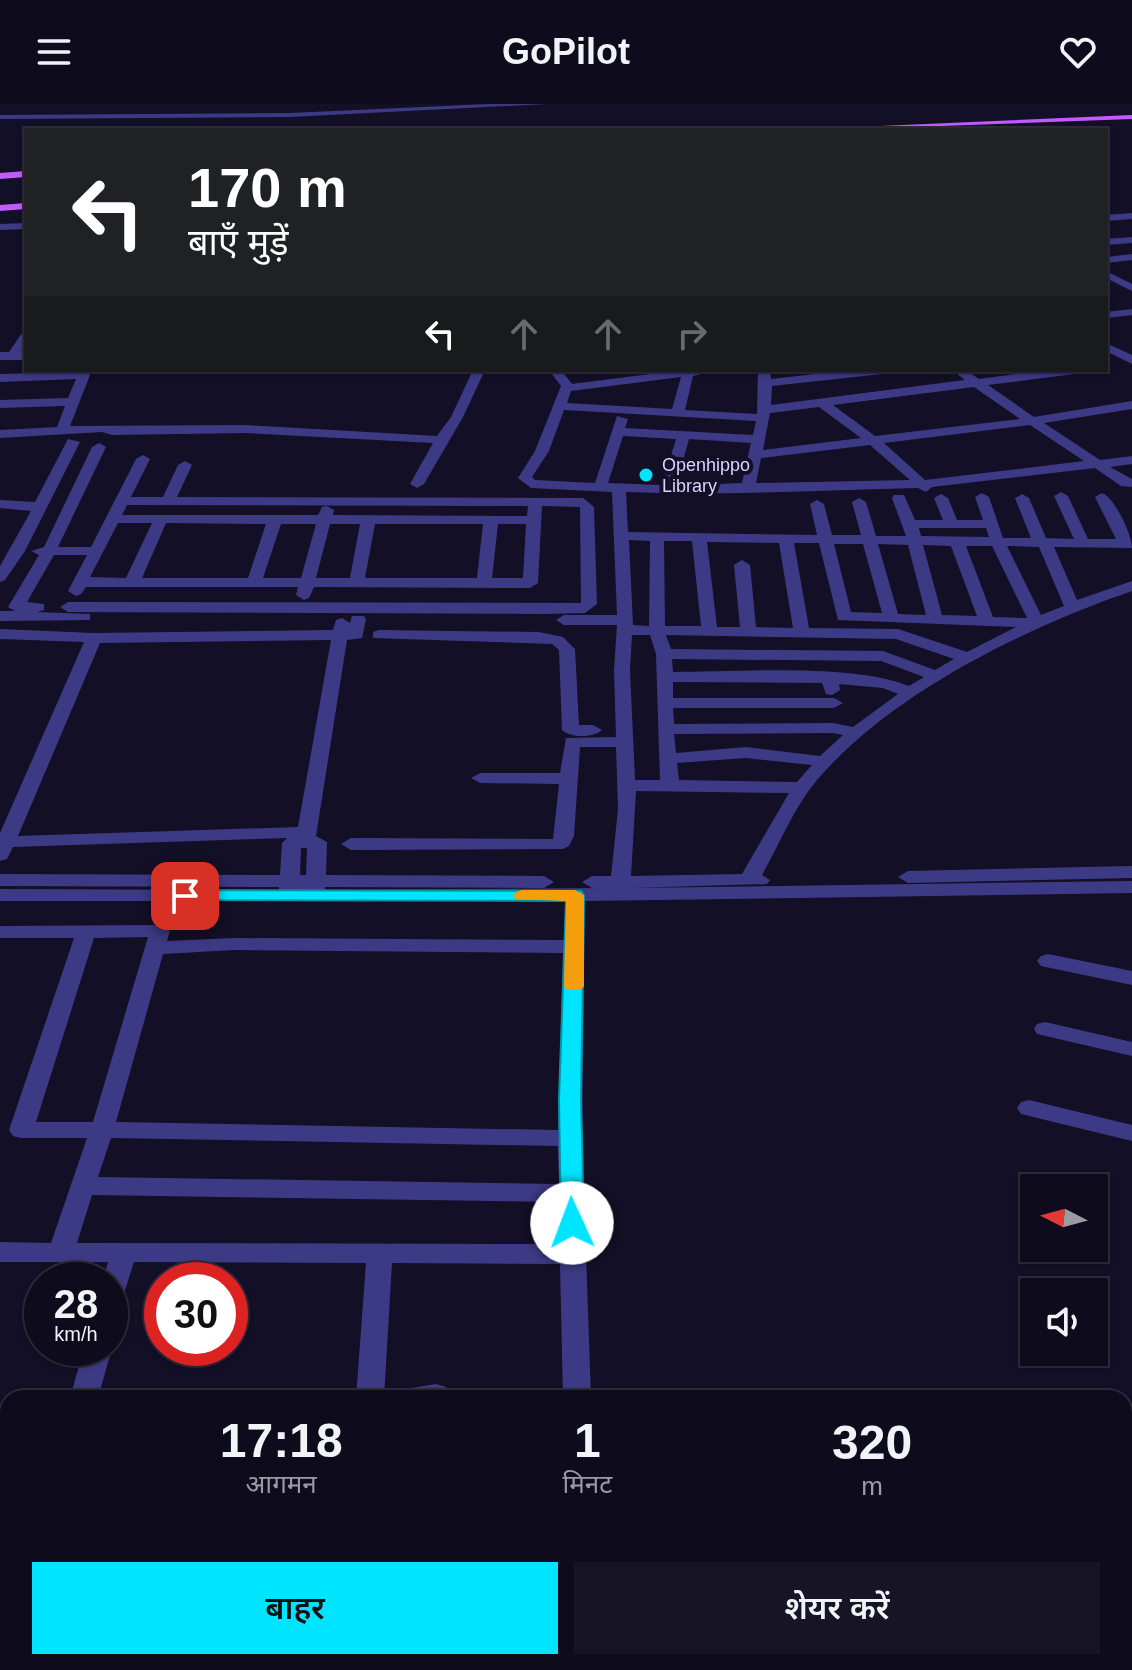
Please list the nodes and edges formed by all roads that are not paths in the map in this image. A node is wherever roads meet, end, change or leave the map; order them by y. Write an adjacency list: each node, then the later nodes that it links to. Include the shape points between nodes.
1 (80, 104): 7 (street)
2 (176, 104): 5 (street)
3 (543, 104): 4 (street)
4 (291, 113): 5 (street); 6 (street)
5 (169, 115): 7 (street)
6 (0, 116): 7 (street)
7 (61, 116)
8 (1132, 122): 9 (main road); 10 (main road); 11 (main road)
9 (908, 128)
10 (1004, 128)
11 (1075, 128)
12 (24, 170): 13 (main road)
13 (0, 173)
14 (24, 204): 15 (main road)
15 (0, 206)
16 (1132, 216): 17 (street)
17 (1108, 218)
18 (24, 229): 19 (street)
19 (0, 230)
20 (1132, 240): 21 (street)
21 (1108, 241)
22 (1132, 257): 23 (street)
23 (1108, 260)
24 (1111, 276): 25 (street); 26 (street)
25 (1132, 277)
26 (1132, 288)
27 (24, 338): 29 (street)
28 (1108, 347): 30 (street)
29 (13, 356)
30 (1132, 361): 31 (street)
31 (1108, 365)
32 (478, 372): 57 (street)
33 (556, 372): 42 (street)
34 (695, 372): 38 (street)
35 (849, 372): 39 (street)
36 (961, 372): 41 (street)
37 (1059, 372): 41 (street)
38 (688, 373): 42 (street); 49 (street)
39 (765, 377): 50 (street)
40 (0, 378): 43 (street, via 84,375)
41 (979, 383): 44 (street); 51 (street)
42 (567, 388): 47 (street)
43 (74, 402): 45 (street); 55 (street)
44 (821, 402): 50 (street); 58 (street)
45 (0, 404)
46 (1132, 405): 51 (street)
47 (562, 406): 48 (street); 67 (street, via 525,478 531,484)
48 (625, 408): 49 (street); 52 (street)
49 (678, 411): 50 (street)
50 (762, 414): 56 (street)
51 (1032, 421): 58 (street); 64 (street)
52 (620, 432): 54 (street); 67 (street)
53 (0, 434): 55 (street)
54 (684, 435): 56 (street); 70 (street)
55 (67, 437): 57 (street, via 103,428 245,429); 84 (street)
56 (757, 439): 60 (street)
57 (441, 440): 66 (street)
58 (872, 442): 60 (street); 71 (street)
59 (99, 447): 108 (street)
60 (756, 455): 68 (street)
61 (143, 459): 77 (street)
62 (1132, 460): 64 (street)
63 (185, 465): 78 (street)
64 (1098, 465): 65 (street); 71 (street)
65 (1132, 483)
66 (417, 484)
67 (600, 487): 69 (street)
68 (748, 487): 70 (street); 71 (street)
69 (619, 488): 70 (street); 106 (street)
70 (668, 489)
71 (933, 492): 93 (street)
72 (1061, 496): 104 (street)
73 (982, 497): 94 (street)
74 (1102, 497): 105 (street)
75 (899, 498): 92 (street)
76 (1022, 498): 103 (street)
77 (121, 501): 78 (street); 85 (street)
78 (168, 501): 79 (street)
79 (329, 501): 80 (street); 88 (street)
80 (535, 501): 91 (street); 106 (street, via 583,502)
81 (859, 502): 99 (street)
82 (0, 504): 84 (street)
83 (817, 504): 98 (street)
84 (40, 507): 107 (street)
85 (113, 519): 86 (street); 109 (street)
86 (161, 519): 87 (street); 113 (street)
87 (275, 519): 88 (street); 114 (street)
88 (325, 519): 89 (street); 115 (street)
89 (368, 520): 90 (street); 116 (street)
90 (491, 520): 91 (street); 117 (street)
91 (536, 520): 118 (street)
92 (909, 524): 93 (street); 100 (street)
93 (952, 524): 94 (street)
94 (991, 524): 102 (street)
95 (657, 538): 96 (street); 106 (street); 131 (street)
96 (699, 538): 97 (street); 132 (street)
97 (786, 539): 98 (street); 133 (street)
98 (824, 540): 99 (street); 125 (street, via 844,617)
99 (869, 541): 100 (street); 125 (street)
100 (914, 541): 101 (street); 126 (street)
101 (957, 541): 102 (street); 127 (street)
102 (998, 541): 103 (street); 128 (street, via 1021,598)
103 (1042, 542): 104 (street); 121 (street)
104 (1083, 543): 105 (street)
105 (1129, 544)
106 (608, 547): 122 (street, via 585,608); 130 (street)
107 (18, 551): 108 (street); 111 (street)
108 (49, 551): 109 (street); 120 (street, via 16,607)
109 (96, 551): 112 (street)
110 (742, 565): 134 (street)
111 (0, 577)
112 (80, 582): 113 (street); 120 (street)
113 (132, 582): 114 (street)
114 (254, 583): 115 (street)
115 (307, 583): 116 (street); 123 (street)
116 (357, 583): 117 (street)
117 (484, 583): 118 (street)
118 (530, 583): 122 (street)
119 (1132, 586): 121 (street)
120 (68, 607): 123 (street)
121 (1073, 608): 128 (street)
122 (530, 609): 123 (street)
123 (299, 613): 124 (street); 129 (street)
124 (0, 616)
125 (891, 618): 126 (street)
126 (935, 619): 127 (street)
127 (987, 621): 128 (street)
128 (1038, 623): 139 (street)
129 (347, 624): 130 (street); 137 (street); 157 (street)
130 (625, 625): 131 (street); 149 (street)
131 (656, 630): 132 (street); 138 (street)
132 (710, 631): 134 (street)
133 (802, 631): 134 (street); 139 (street, via 898,634)
134 (748, 632)
135 (0, 634): 137 (street)
136 (379, 635): 148 (street, via 557,640 567,649)
137 (94, 638): 159 (street)
138 (664, 654): 140 (street); 141 (street, via 883,656)
139 (970, 659): 141 (street)
140 (665, 677): 142 (street); 144 (street)
141 (938, 677): 143 (street)
142 (829, 678): 143 (street, via 886,683); 145 (street)
143 (912, 693): 147 (street)
144 (665, 703): 145 (street); 146 (street)
145 (834, 703): 147 (street)
146 (665, 729): 147 (street); 150 (street)
147 (845, 731): 151 (street)
148 (571, 736): 149 (street); 153 (street)
149 (625, 736): 154 (street)
150 (668, 760): 151 (street, via 684,754 781,755); 155 (street)
151 (824, 762): 156 (street)
152 (480, 778): 153 (street)
153 (568, 779): 158 (street, via 564,836 556,845)
154 (626, 785): 155 (street); 166 (street)
155 (670, 785): 156 (street)
156 (803, 788): 162 (street)
157 (306, 838): 159 (street); 164 (street, via 292,843); 165 (street, via 317,842)
158 (351, 844)
159 (2, 846)
160 (1132, 872): 162 (street)
161 (0, 880): 164 (street)
162 (749, 880): 166 (street)
163 (1132, 887): 166 (street)
164 (289, 888): 165 (street); 167 (street)
165 (316, 888): 166 (street); 168 (street)
166 (620, 888): 168 (street)
167 (0, 895)
168 (575, 895): 171 (street)
169 (0, 932): 170 (street)
170 (86, 932): 172 (street, via 160,931); 179 (street)
171 (575, 947): 172 (street); 181 (street)
172 (154, 948): 178 (street)
173 (1048, 961): 174 (street)
174 (1132, 978)
175 (1045, 1029): 176 (street)
176 (1132, 1049)
177 (1029, 1108): 180 (street)
178 (101, 1129): 179 (street); 181 (street); 182 (street)
179 (11, 1130)
180 (1132, 1133)
181 (570, 1138): 183 (street)
182 (81, 1186): 183 (street); 185 (street)
183 (572, 1193): 188 (street)
184 (0, 1252): 185 (street)
185 (61, 1252): 186 (street)
186 (124, 1252): 187 (street); 189 (street)
187 (380, 1252): 188 (street); 192 (street)
188 (573, 1254): 193 (street)
189 (121, 1262)
190 (93, 1366): 191 (street)
191 (86, 1390)
192 (371, 1390)
193 (577, 1390)

